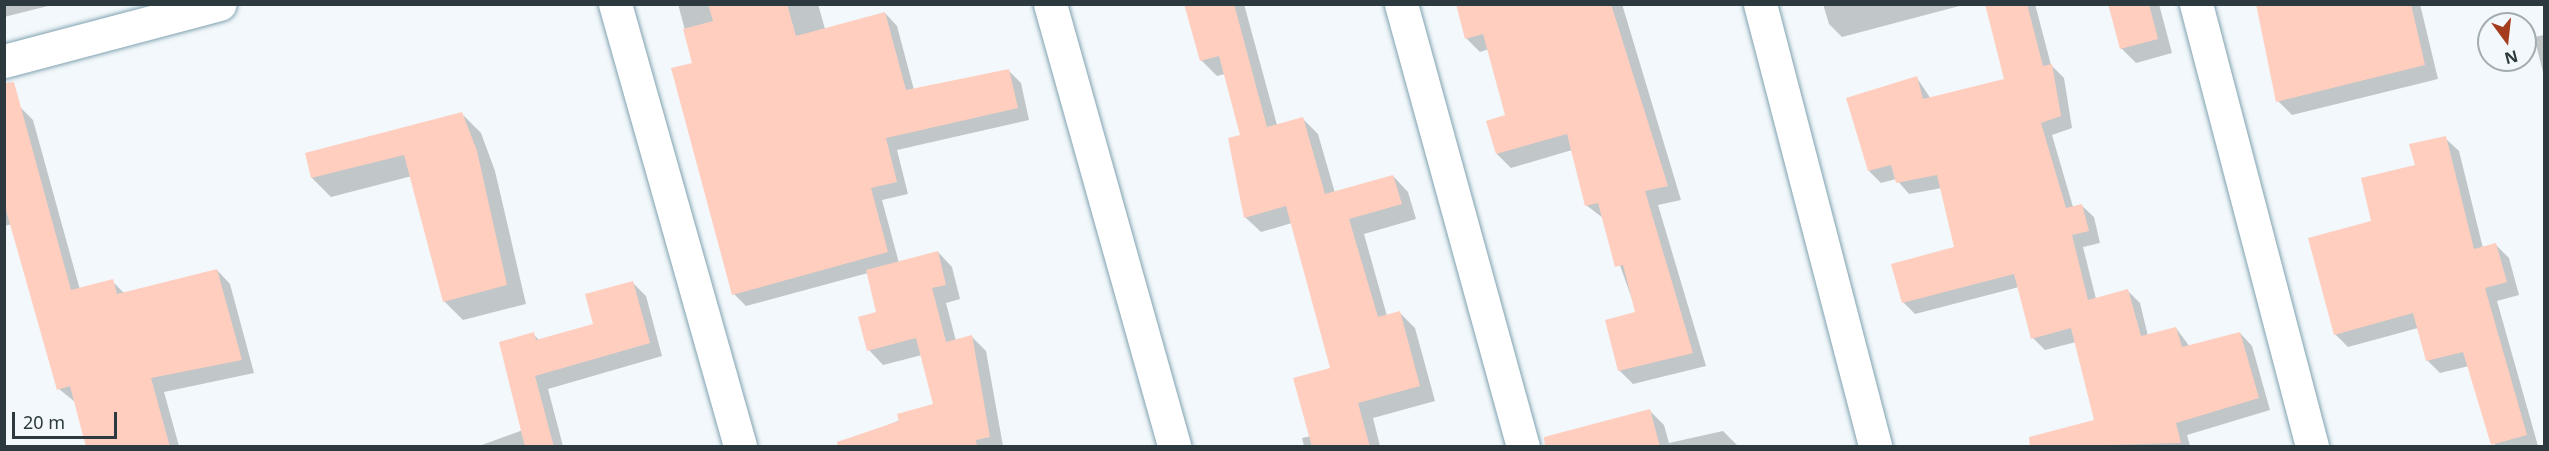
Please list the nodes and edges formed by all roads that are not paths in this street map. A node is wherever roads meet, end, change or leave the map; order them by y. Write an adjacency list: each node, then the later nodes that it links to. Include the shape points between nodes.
1 (220, 4): 7 (street)
2 (615, 4): 8 (street)
3 (1050, 4): 9 (street)
4 (1401, 4): 10 (street)
5 (1760, 4): 11 (street)
6 (2196, 4): 12 (street)
7 (4, 61)
8 (740, 447)
9 (1174, 447)
10 (1522, 447)
11 (1875, 447)
12 (2312, 447)

